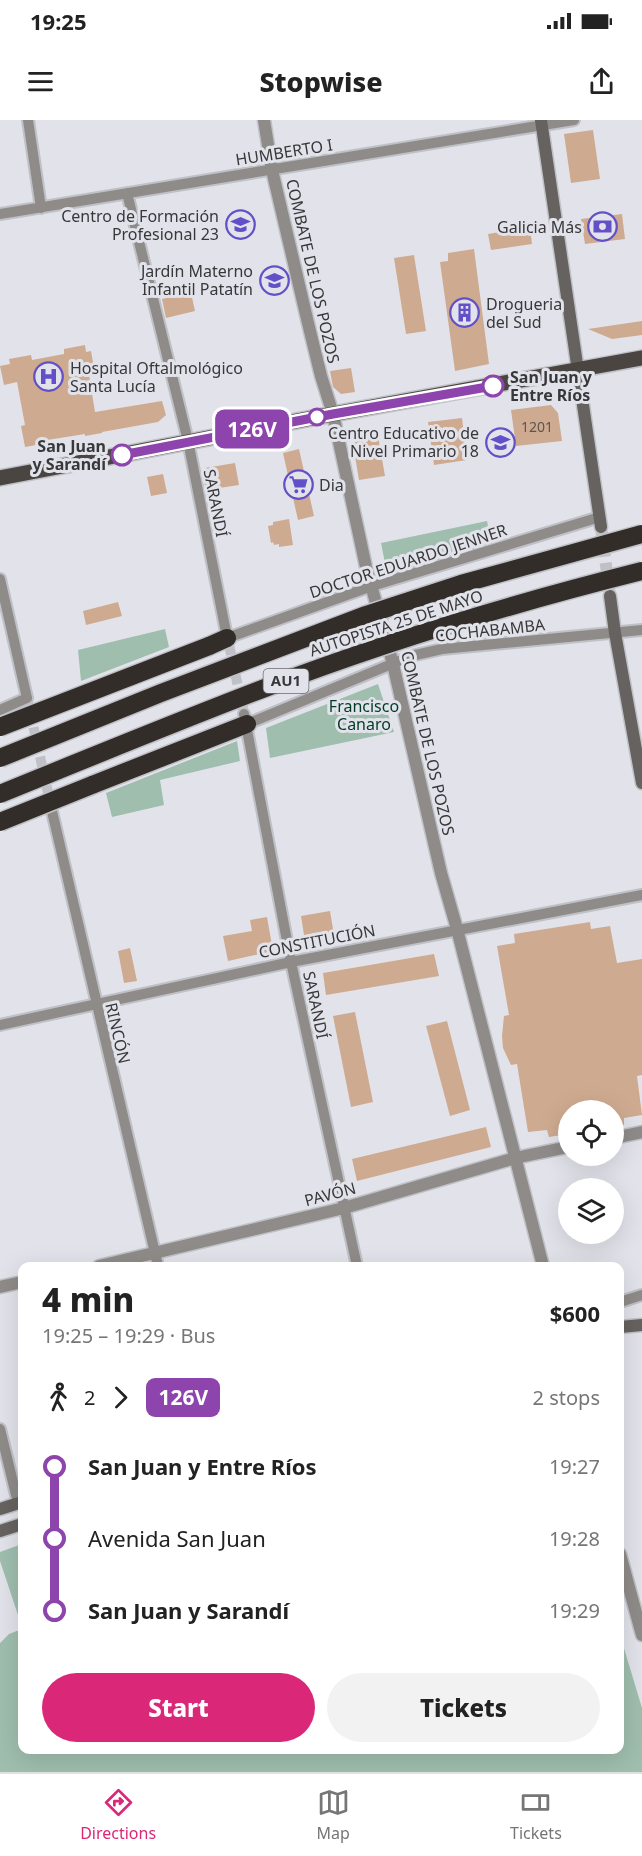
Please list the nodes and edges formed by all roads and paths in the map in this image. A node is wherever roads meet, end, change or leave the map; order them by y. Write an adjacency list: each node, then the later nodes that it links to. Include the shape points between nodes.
1 (28, 120): 7 (street)
2 (264, 120): 5 (street, COMBATE DE LOS POZOS)
3 (574, 120): 4 (street, HUMBERTO I)
4 (542, 123): 5 (street, HUMBERTO I); 10 (main road)
5 (272, 170): 6 (street, HUMBERTO I); 11 (street, COMBATE DE LOS POZOS)
6 (128, 194): 7 (street, HUMBERTO I); 12 (street, SARANDÍ)
7 (41, 208): 8 (street, HUMBERTO I)
8 (0, 214)
9 (642, 358): 10 (main road)
10 (577, 370): 11 (main road); 14 (main road)
11 (333, 414): 12 (main road); 18 (street, COMBATE DE LOS POZOS)
12 (188, 441): 13 (main road); 22 (street, SARANDÍ)
13 (0, 478)
14 (601, 522): 18 (street, DOCTOR EDUARDO JENNER)
15 (642, 534): 27 (highway, AUTOPISTA 25 DE MAYO / AU1, bridge, via 366,615)
16 (642, 571): 29 (highway, AUTOPISTA 25 DE MAYO / AU1, bridge, via 401,640 266,688)
17 (0, 579): 24 (street, via 27,698)
18 (372, 586): 22 (street, DOCTOR EDUARDO JENNER); 23 (street, COMBATE DE LOS POZOS)
19 (610, 596): 21 (main road)
20 (642, 630): 21 (street, COCHABAMBA)
21 (615, 633): 23 (street, COCHABAMBA, via 442,648); 28 (main road)
22 (228, 642): 26 (highway, bridge)
23 (393, 664): 25 (street, COCHABAMBA); 33 (street, COMBATE DE LOS POZOS)
24 (0, 710)
25 (245, 719): 31 (highway, bridge); 34 (street, SARANDÍ)
26 (0, 728)
27 (0, 758)
28 (642, 783)
29 (0, 794)
30 (51, 807): 35 (street, RINCÓN)
31 (0, 822)
32 (642, 895): 33 (street, CONSTITUCIÓN)
33 (457, 929): 34 (street, CONSTITUCIÓN); 40 (street, COMBATE DE LOS POZOS)
34 (291, 962): 35 (street, CONSTITUCIÓN); 41 (street, SARANDÍ)
35 (95, 1003): 36 (street, CONSTITUCIÓN); 42 (street, RINCÓN)
36 (0, 1025)
37 (642, 1132): 38 (street)
38 (624, 1136)
39 (558, 1149): 40 (street, PAVÓN)
40 (515, 1158): 41 (street, PAVÓN); 45 (street, COMBATE DE LOS POZOS)
41 (344, 1208): 42 (street, PAVÓN); 44 (street, SARANDÍ)
42 (156, 1260): 43 (street, PAVÓN)
43 (137, 1262)
44 (356, 1262)
45 (542, 1262)
46 (18, 1283): 47 (street)
47 (0, 1287)
48 (642, 1295): 49 (street)
49 (624, 1301)
50 (642, 1325): 51 (main road)
51 (624, 1327)
52 (0, 1429): 53 (street)
53 (18, 1495)
54 (18, 1503): 55 (main road)
55 (0, 1509)
56 (18, 1525): 57 (main road)
57 (0, 1531)
58 (624, 1569): 59 (street)
59 (642, 1635)

